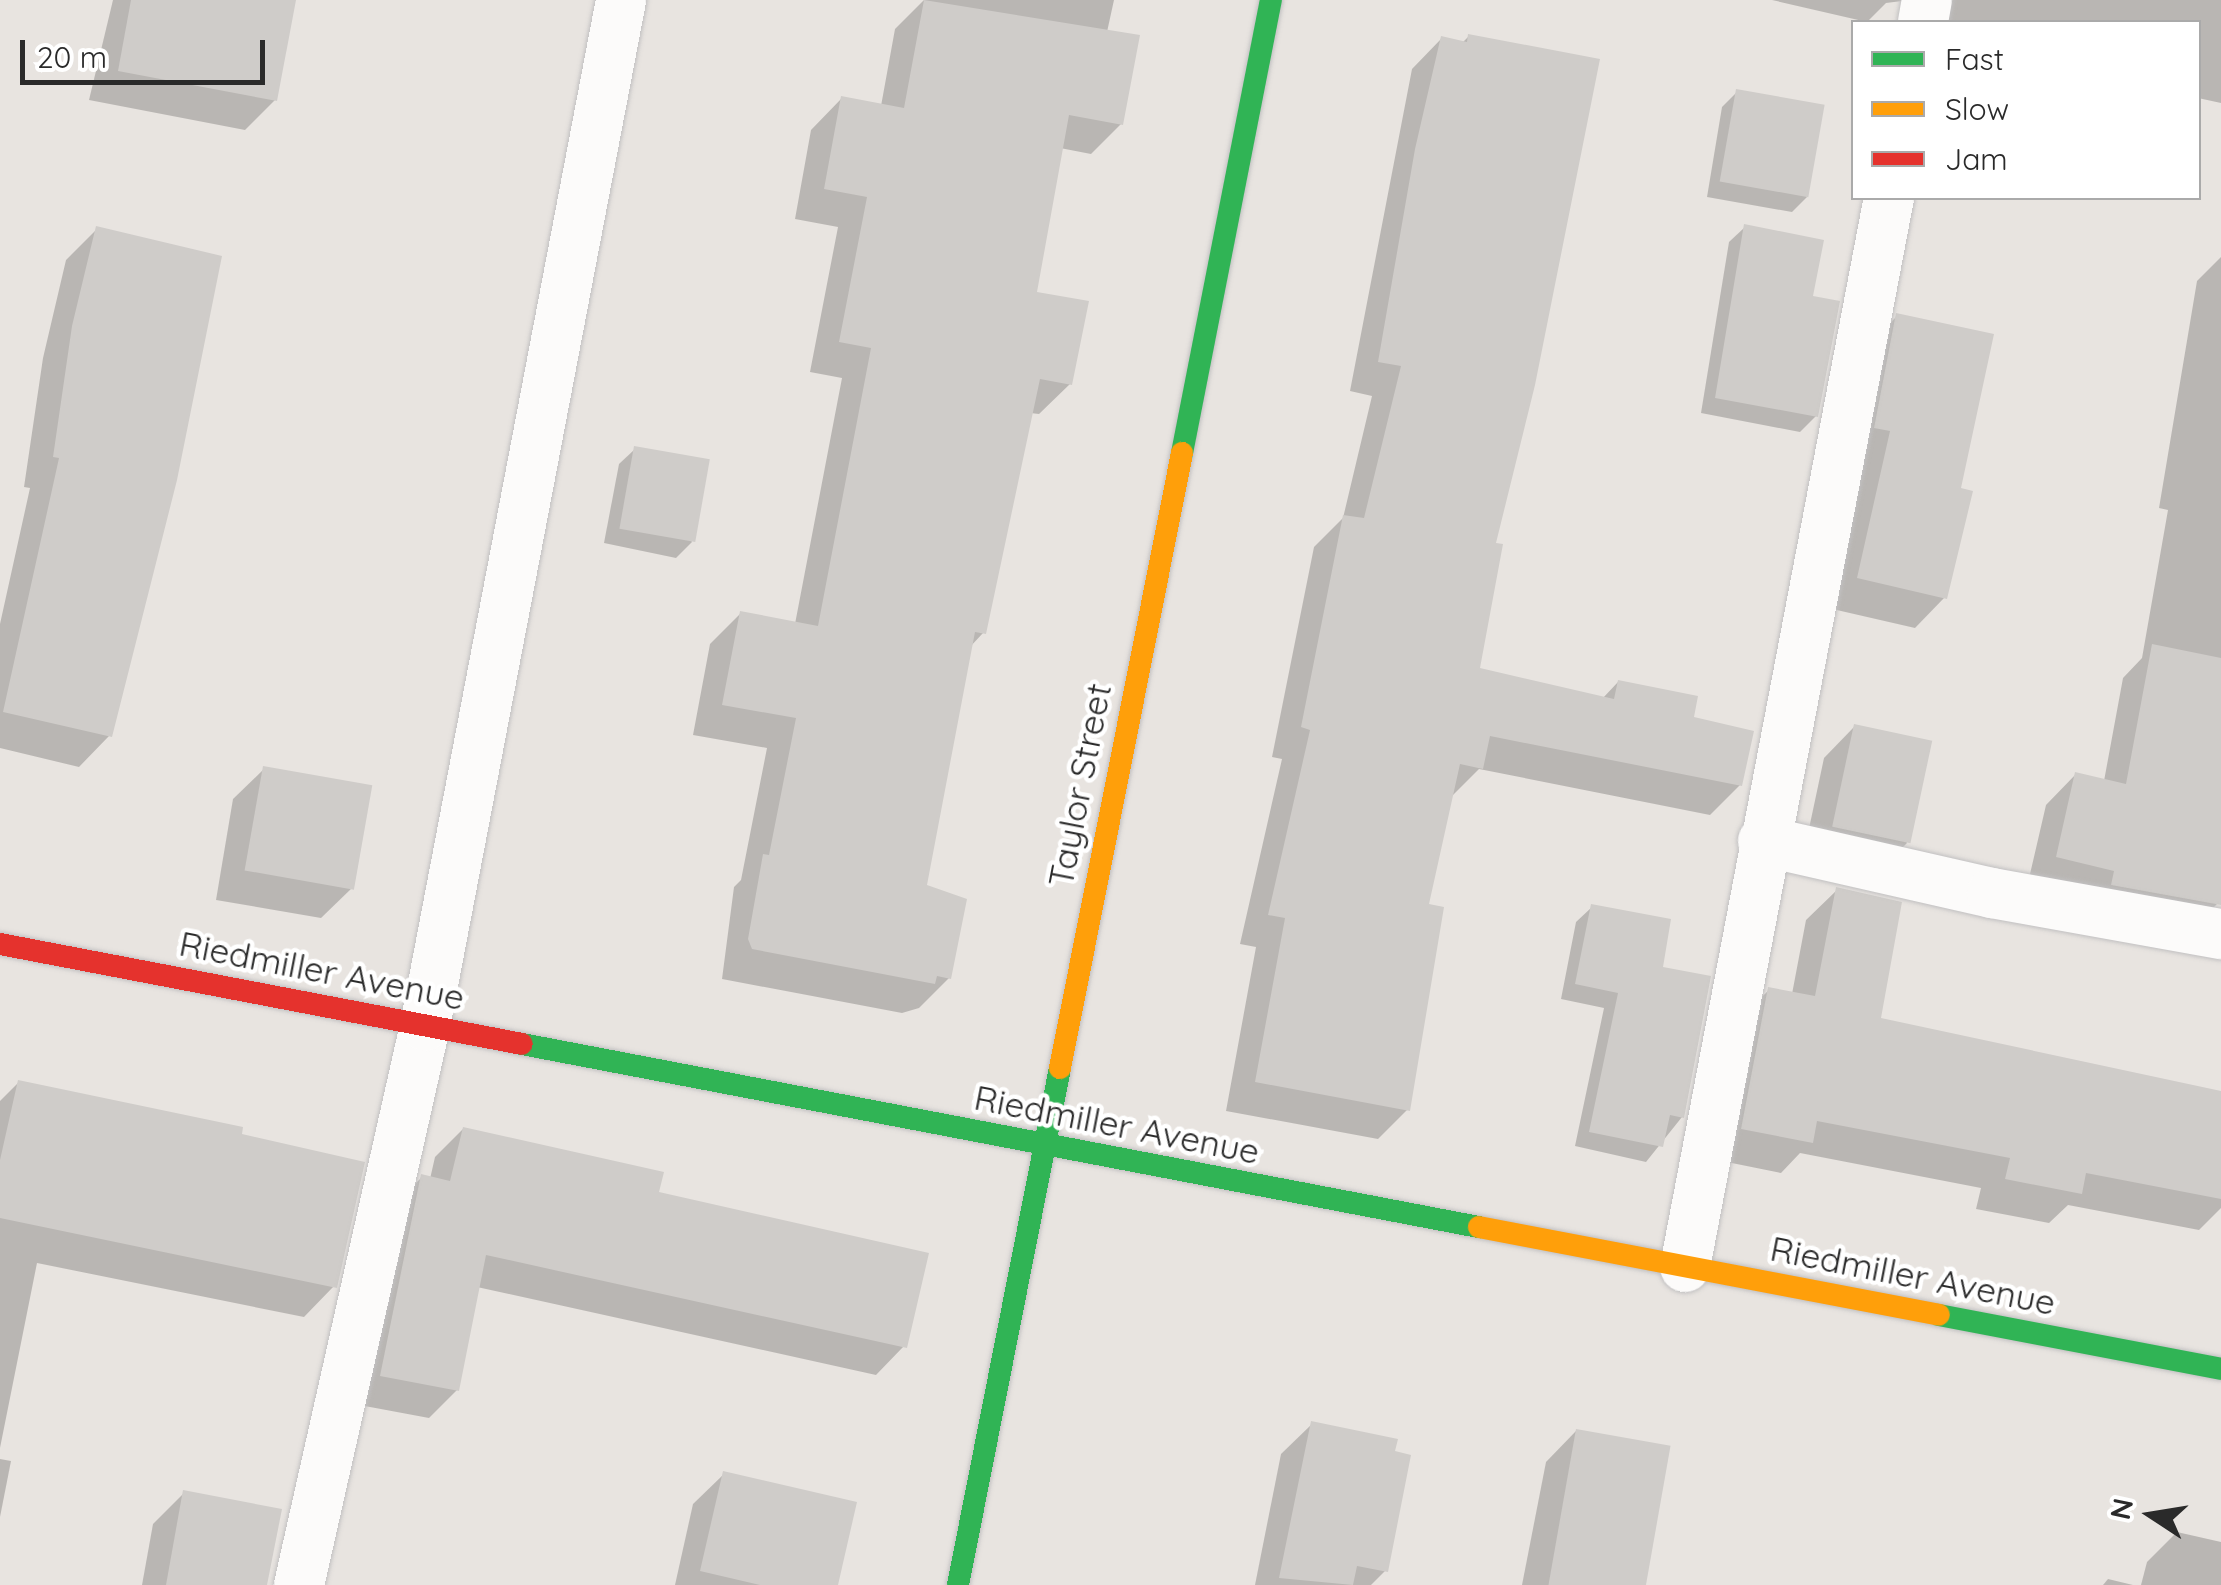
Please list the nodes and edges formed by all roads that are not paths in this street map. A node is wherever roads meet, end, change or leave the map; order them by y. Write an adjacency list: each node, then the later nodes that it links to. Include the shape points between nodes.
1 (621, 0): 7 (lane)
2 (1271, 0): 8 (street, Taylor Street)
3 (1889, 200): 4 (lane)
4 (1763, 842): 5 (lane); 9 (lane)
5 (2221, 934)
6 (0, 944): 7 (street, Riedmiller Avenue)
7 (426, 1026): 8 (street, Riedmiller Avenue); 11 (lane)
8 (1043, 1144): 9 (street, Riedmiller Avenue); 12 (street, Taylor Street)
9 (1685, 1267): 10 (street, Riedmiller Avenue)
10 (2221, 1369)
11 (300, 1585)
12 (958, 1585)

